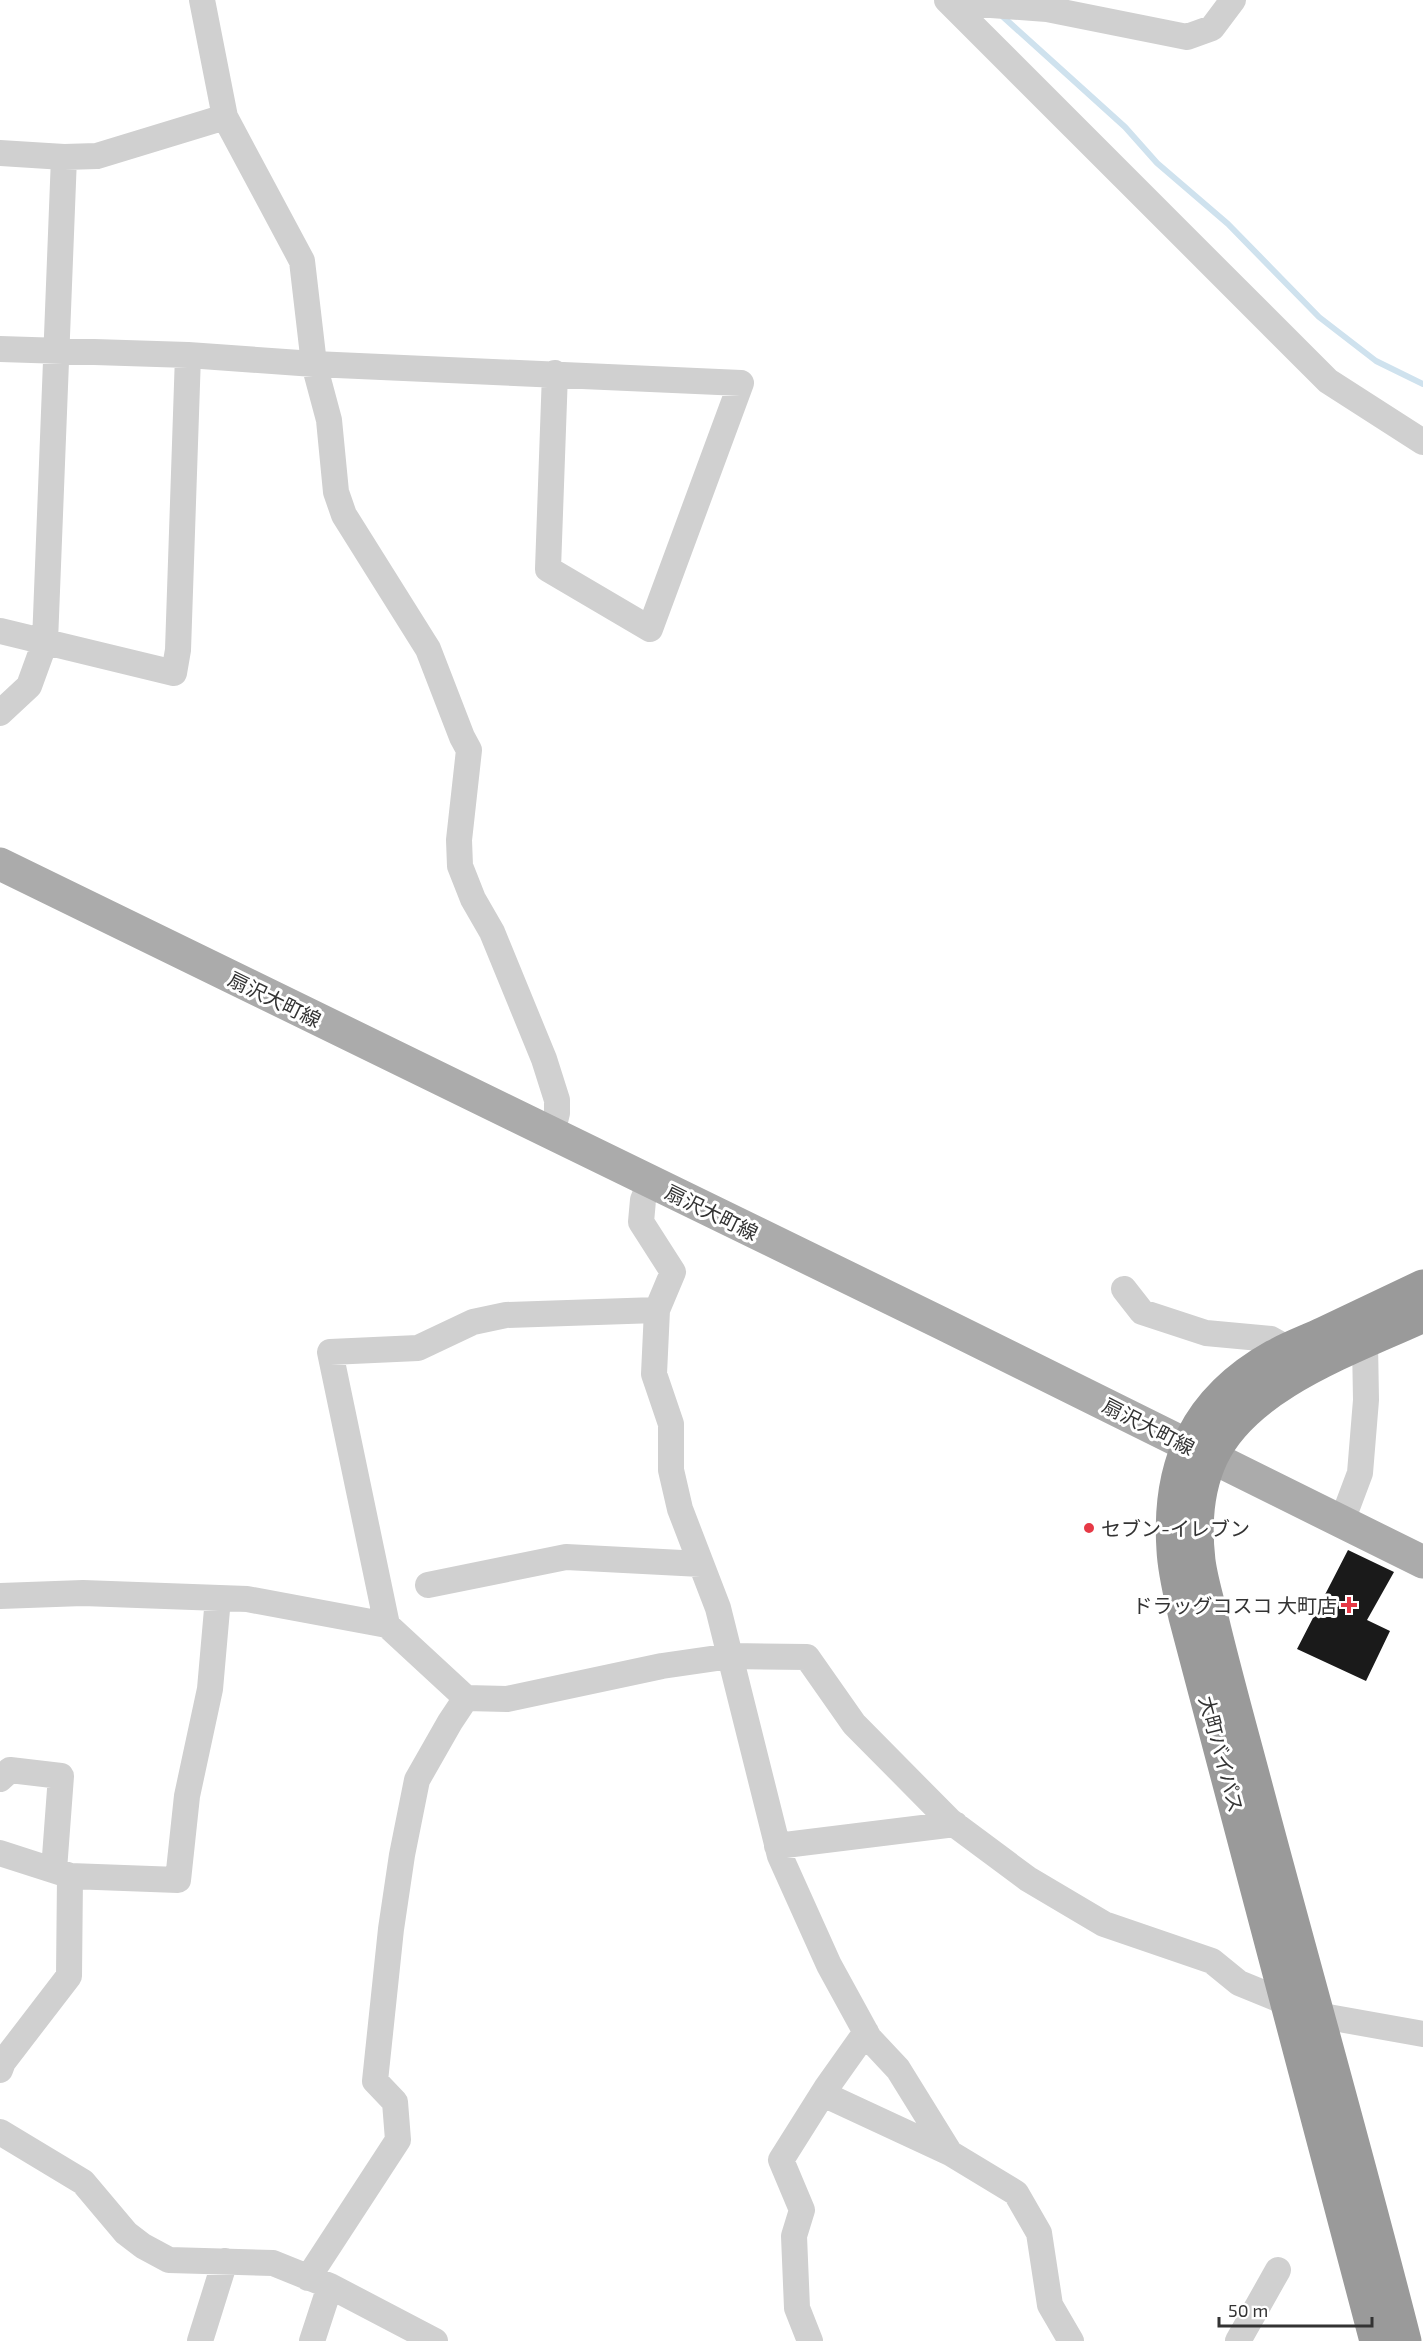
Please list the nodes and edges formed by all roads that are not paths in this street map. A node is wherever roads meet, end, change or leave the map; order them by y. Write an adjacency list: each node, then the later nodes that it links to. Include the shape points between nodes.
1 (202, 0): 4 (street)
2 (1233, 0): 3 (street, via 1212,28 1187,37 1047,9)
3 (948, 1): 12 (street, via 1328,381)
4 (225, 117): 6 (street, via 97,156); 10 (street, via 302,261)
5 (0, 153): 6 (street)
6 (64, 157): 8 (street)
7 (0, 349): 8 (street)
8 (55, 351): 9 (street); 14 (street)
9 (188, 355): 10 (street); 14 (street, via 174,673)
10 (314, 364): 11 (street); 17 (street, via 329,420 336,492 344,515 428,649 470,750 459,840 460,866 492,932 544,1059 556,1100)
11 (555, 373): 11 (street, via 741,383 650,629 548,569)
12 (1423, 442)
13 (0, 631): 14 (street)
14 (45, 642): 15 (street, via 28,686)
15 (0, 713)
16 (0, 864): 17 (main road, 扇沢大町線)
17 (552, 1134): 18 (main road, 扇沢大町線)
18 (650, 1182): 21 (street, via 641,1222 673,1272); 25 (main road, 扇沢大町線)
19 (1423, 1286): 24 (highway, 大町バイパス)
20 (1124, 1289): 24 (street, via 1142,1312 1206,1333 1271,1339)
21 (657, 1310): 28 (street, via 654,1374 671,1424 671,1470 680,1509); 32 (street, via 506,1315 473,1322 418,1348 330,1352)
22 (1423, 1317): 23 (highway, 大町バイパス)
23 (1365, 1343): 25 (highway, 大町バイパス, via 1268,1393 1241,1415 1222,1439); 26 (street, via 1366,1400 1360,1473)
24 (1289, 1349): 25 (highway, 大町バイパス, via 1240,1379 1218,1399 1197,1424)
25 (1200, 1451): 26 (main road, 扇沢大町線); 40 (highway, 大町バイパス, via 1173,1498 1176,1575 1185,1617)
26 (1342, 1521): 27 (main road, 扇沢大町線)
27 (1423, 1562)
28 (701, 1564): 29 (street, via 566,1557); 33 (street)
29 (428, 1585)
30 (0, 1596): 31 (street, via 83,1593)
31 (218, 1598): 32 (street, via 248,1599); 39 (street, via 210,1689 187,1796 178,1880)
32 (387, 1625): 34 (street)
33 (731, 1656): 34 (street, via 662,1666 507,1699); 36 (street, via 807,1657 854,1724); 37 (street)
34 (466, 1698): 49 (street, via 417,1780 402,1855 375,2081 395,2102 398,2140)
35 (0, 1779): 39 (street, via 10,1770 61,1776)
36 (955, 1824): 37 (street); 40 (street, via 1028,1879 1104,1924 1212,1961 1239,1983)
37 (777, 1846): 41 (street, via 829,1965)
38 (0, 1852): 39 (street)
39 (62, 1873): 43 (street, via 69,1976)
40 (1303, 2009): 42 (street); 56 (highway, 大町バイパス); 57 (highway, 大町バイパス)
41 (866, 2032): 44 (street); 46 (street, via 897,2069)
42 (1423, 2034)
43 (0, 2070)
44 (823, 2094): 46 (street); 53 (street, via 781,2160 802,2210 794,2236 797,2308)
45 (0, 2132): 47 (street, via 83,2182 126,2233 143,2246 169,2260)
46 (951, 2153): 54 (street, via 1016,2193 1039,2233 1050,2305)
47 (225, 2261): 49 (street, via 273,2263); 50 (street)
48 (1278, 2270): 55 (street)
49 (319, 2282): 51 (street); 52 (street)
50 (200, 2341)
51 (312, 2341)
52 (434, 2341)
53 (810, 2341)
54 (1071, 2341)
55 (1238, 2341)
56 (1377, 2341)
57 (1405, 2341)

